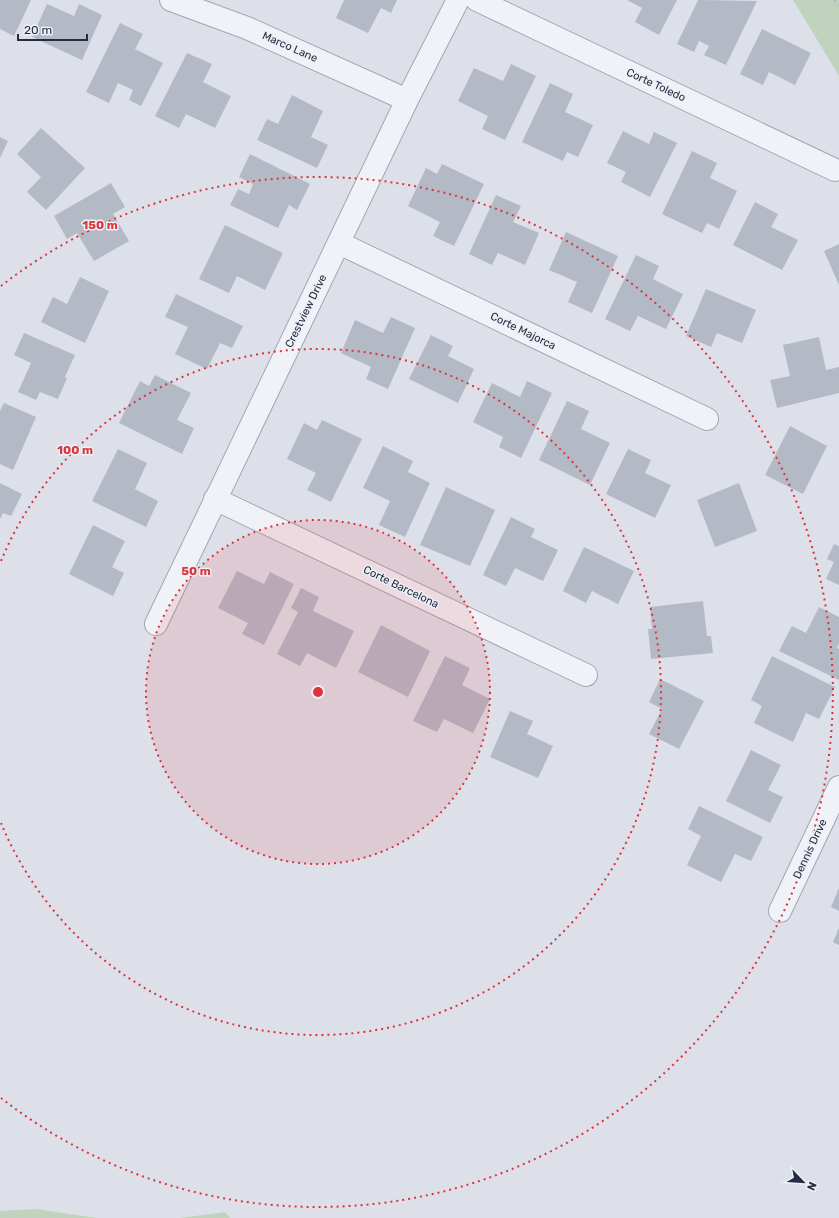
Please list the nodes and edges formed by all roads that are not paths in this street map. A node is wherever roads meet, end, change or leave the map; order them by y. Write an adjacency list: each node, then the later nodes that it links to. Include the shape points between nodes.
1 (171, 0): 4 (street, Marco Lane, via 247,28)
2 (458, 0): 4 (street, Crestview Drive)
3 (477, 0): 5 (street, Corte Toledo)
4 (407, 100): 6 (street, Crestview Drive)
5 (835, 170)
6 (338, 243): 7 (street, Corte Majorca); 8 (street, Crestview Drive)
7 (707, 419)
8 (216, 499): 9 (street, Crestview Drive); 10 (street, Corte Barcelona)
9 (156, 624)
10 (586, 675)
11 (839, 787): 12 (street, Dennis Drive)
12 (780, 911)

